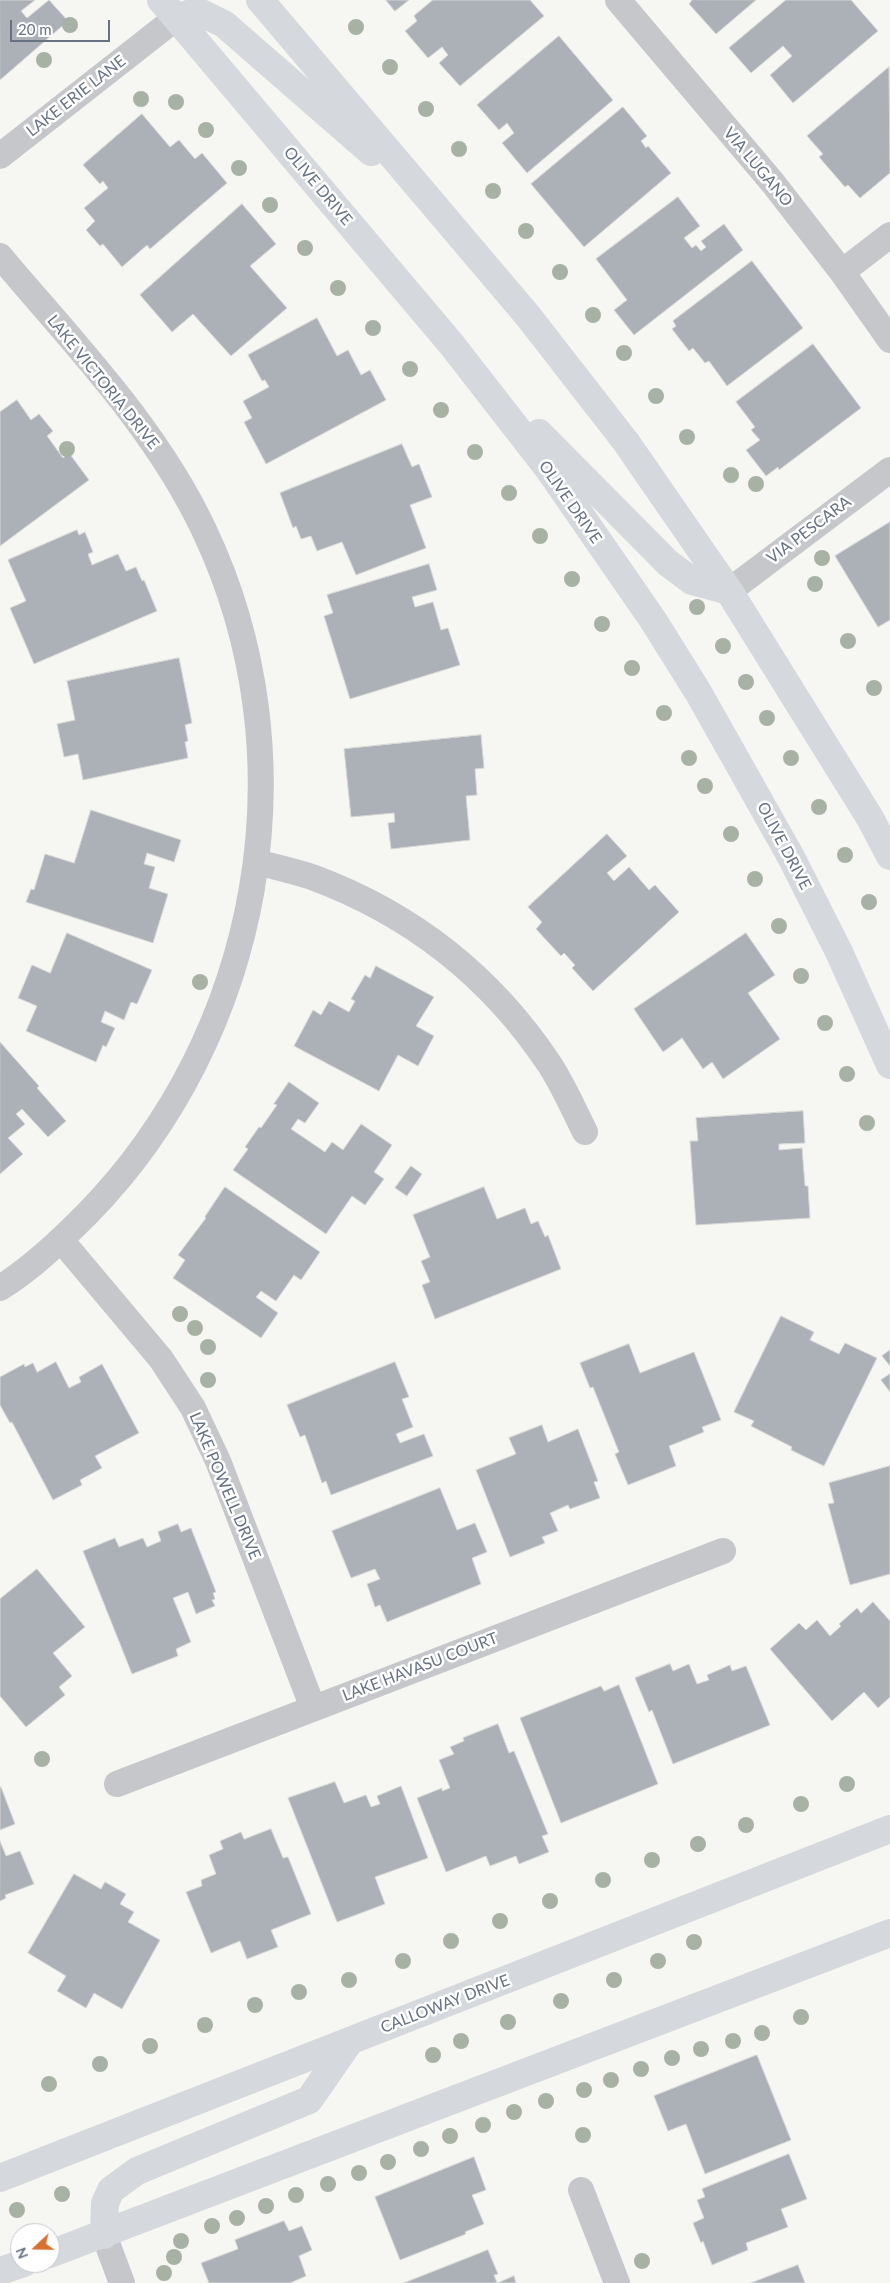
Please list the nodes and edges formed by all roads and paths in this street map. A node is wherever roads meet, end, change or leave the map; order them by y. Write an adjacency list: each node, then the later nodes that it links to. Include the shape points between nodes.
1 (260, 0): 5 (main road)
2 (618, 0): 8 (street, VIA LUGANO, via 773,183)
3 (168, 9): 4 (street, LAKE ERIE LANE); 5 (main road, via 197,11 224,24); 10 (main road, OLIVE DRIVE)
4 (0, 156)
5 (438, 210): 12 (main road, via 528,316 626,442)
6 (890, 235): 8 (street)
7 (0, 256): 14 (street, LAKE VICTORIA DRIVE, via 139,421 205,530 234,607 257,714 261,777)
8 (842, 272): 9 (street, VIA LUGANO)
9 (890, 340)
10 (452, 345): 12 (main road, via 668,563 692,581); 15 (main road, OLIVE DRIVE, via 555,479 653,620 698,692 791,857 839,952)
11 (890, 470): 12 (street, VIA PESCARA)
12 (729, 591): 13 (main road)
13 (890, 856)
14 (257, 862): 16 (street, via 311,877 370,901 424,934 468,968 513,1014 550,1066); 17 (street, LAKE VICTORIA DRIVE, via 241,943 225,996 196,1064 158,1128 113,1187)
15 (890, 1065)
16 (585, 1132)
17 (61, 1240): 18 (street, LAKE VICTORIA DRIVE); 20 (street, LAKE POWELL DRIVE, via 161,1359 192,1408 218,1461)
18 (0, 1288)
19 (723, 1551): 20 (street, LAKE HAVASU COURT)
20 (313, 1708): 21 (street, LAKE HAVASU COURT)
21 (117, 1784)
22 (890, 1829): 24 (main road, CALLOWAY DRIVE)
23 (890, 1933): 27 (main road)
24 (350, 2041): 25 (main road, CALLOWAY DRIVE); 27 (main road, via 309,2100 137,2171 111,2190 105,2203)
25 (0, 2178)
26 (581, 2190): 30 (street)
27 (104, 2235): 28 (main road); 29 (street)
28 (60, 2250)
29 (122, 2283)
30 (616, 2283)

